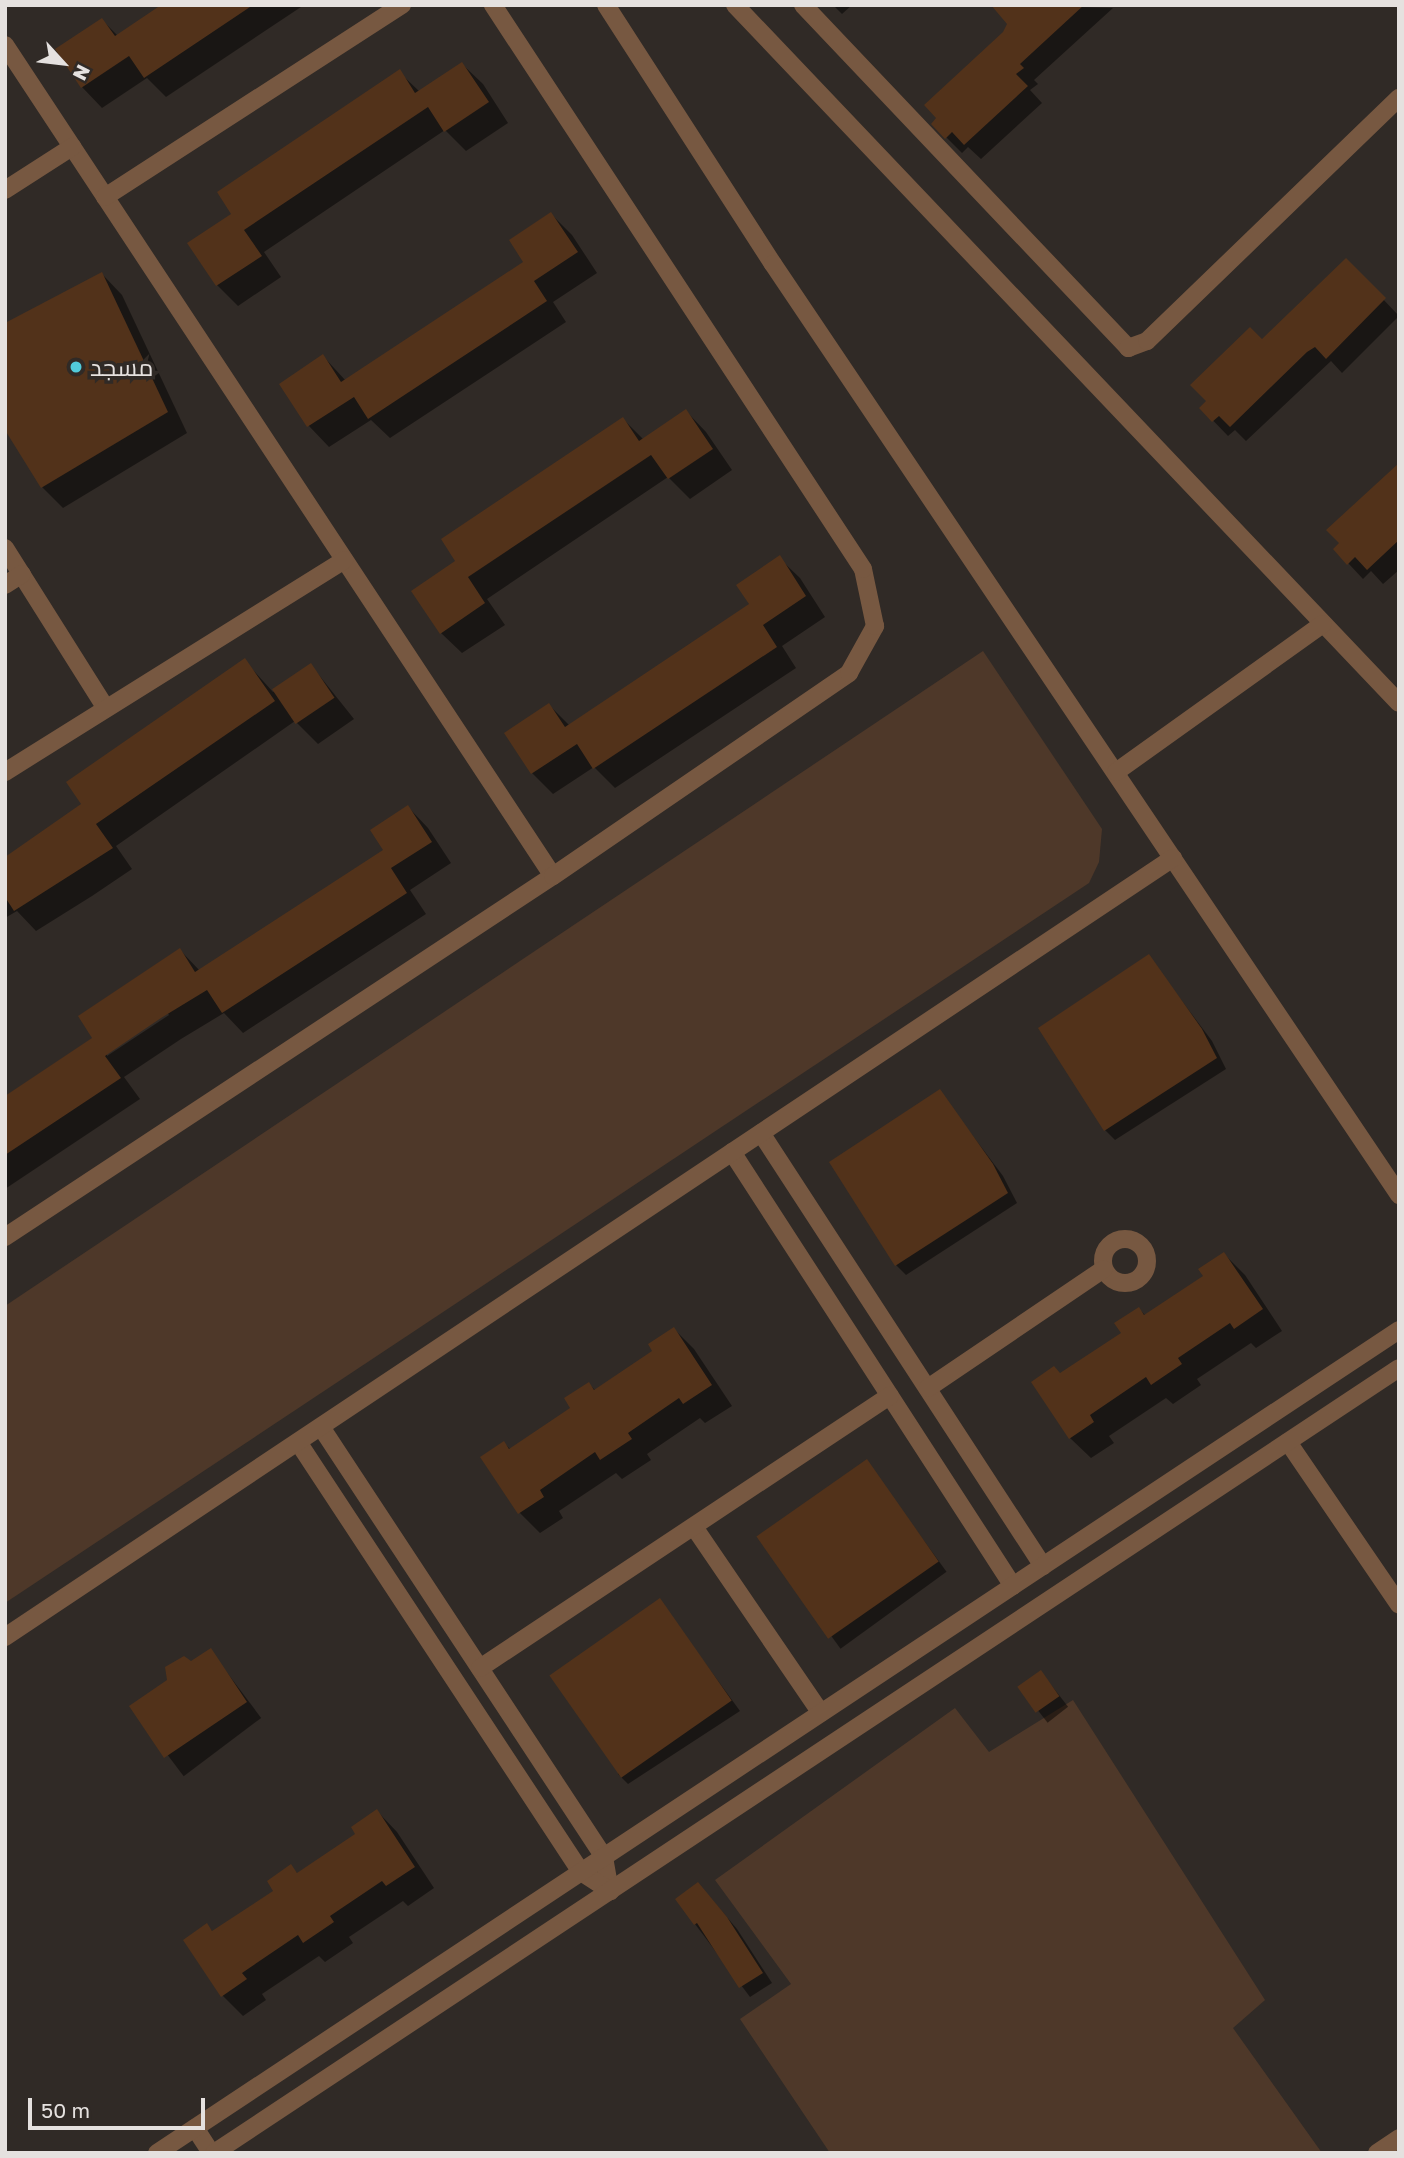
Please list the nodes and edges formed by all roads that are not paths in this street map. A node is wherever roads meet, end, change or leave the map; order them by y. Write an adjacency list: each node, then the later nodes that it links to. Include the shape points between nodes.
1 (402, 5): 10 (street)
2 (493, 5): 21 (street, via 863,569 874,626 849,673)
3 (606, 5): 19 (street, via 773,264)
4 (735, 5): 15 (street)
5 (803, 5): 7 (street, via 1128,348 1147,341)
6 (5, 45): 8 (street)
7 (1399, 98)
8 (72, 147): 9 (street); 10 (street)
9 (5, 190)
10 (105, 197): 12 (street)
11 (5, 548): 13 (street)
12 (344, 560): 17 (street); 21 (street)
13 (22, 574): 14 (street); 17 (street)
14 (5, 585)
15 (1323, 624): 16 (street); 19 (street)
16 (1399, 703)
17 (105, 707): 18 (street)
18 (5, 772)
19 (1116, 772): 20 (street)
20 (1173, 858): 22 (street); 24 (street)
21 (553, 876): 25 (street)
22 (761, 1133): 23 (street); 29 (street)
23 (732, 1152): 30 (street); 31 (street)
24 (1399, 1195)
25 (5, 1237)
26 (1104, 1269): 29 (street)
27 (1399, 1330): 35 (street)
28 (1399, 1368): 32 (street)
29 (928, 1388): 35 (street)
30 (890, 1396): 34 (street); 36 (street)
31 (321, 1427): 33 (street); 39 (street)
32 (1288, 1441): 37 (street); 43 (street)
33 (298, 1442): 38 (street); 42 (street)
34 (694, 1527): 39 (street); 40 (street)
35 (1044, 1566): 36 (street)
36 (1013, 1586): 40 (street)
37 (1399, 1605)
38 (5, 1637)
39 (480, 1668): 41 (street)
40 (821, 1713): 41 (street)
41 (604, 1857): 42 (street); 43 (street)
42 (580, 1872): 43 (street); 44 (street)
43 (610, 1891): 47 (street)
44 (195, 2128): 46 (street); 47 (street)
45 (1399, 2138): 48 (street)
46 (157, 2153)
47 (213, 2153)
48 (1377, 2153)

